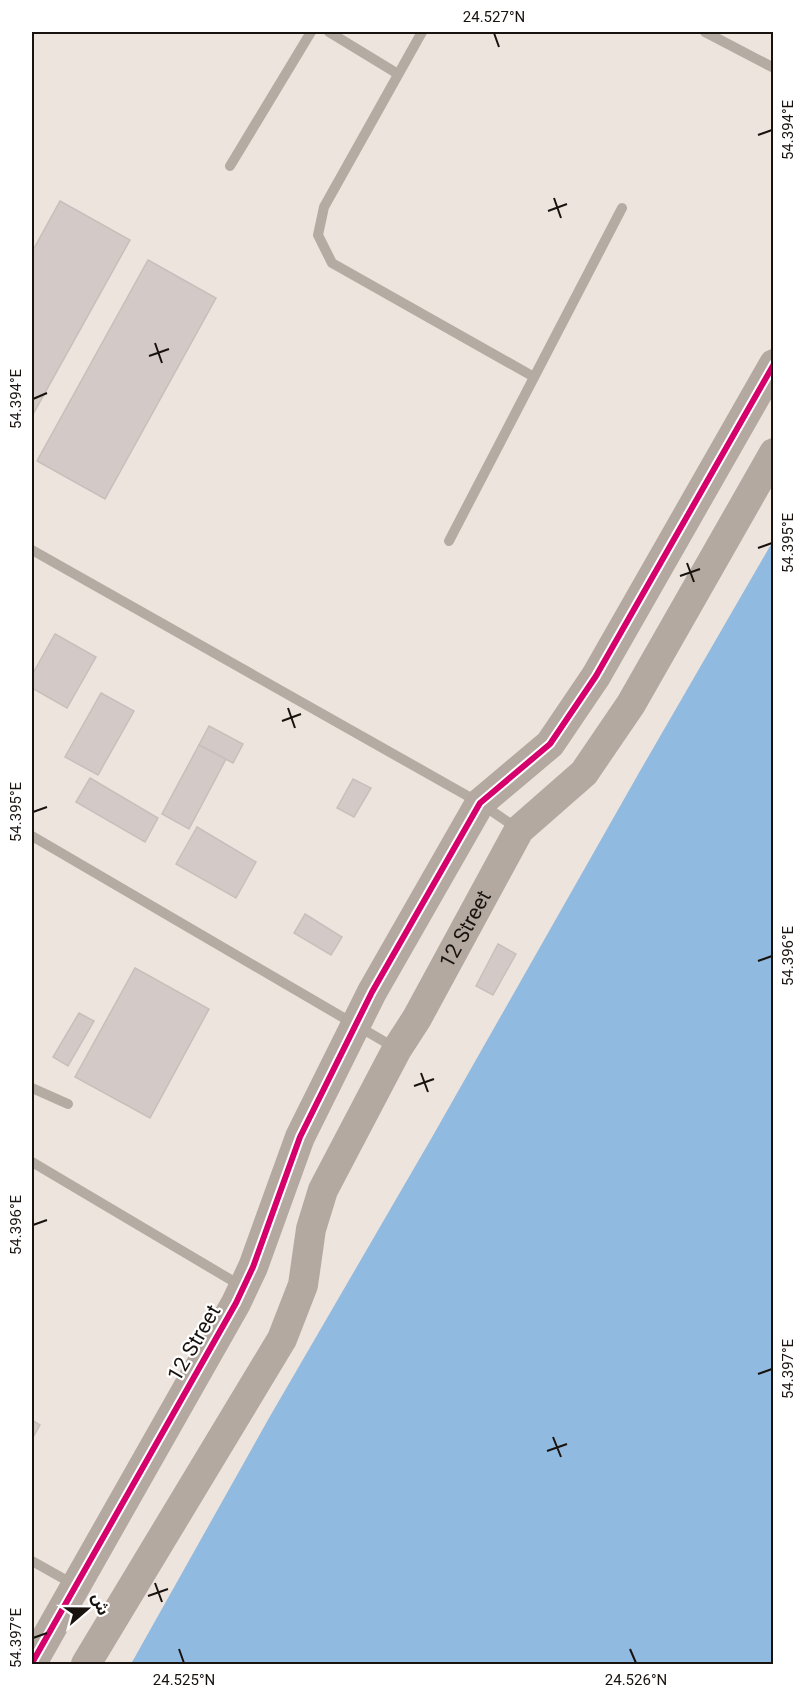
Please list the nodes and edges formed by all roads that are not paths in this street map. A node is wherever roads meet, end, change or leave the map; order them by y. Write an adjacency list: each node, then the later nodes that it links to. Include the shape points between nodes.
1 (311, 32): 7 (lane)
2 (329, 32): 6 (lane)
3 (422, 32): 6 (lane)
4 (705, 32): 5 (lane)
5 (774, 68)
6 (398, 74): 10 (lane, via 324,207 318,235 332,263)
7 (230, 166)
8 (621, 208): 10 (lane)
9 (774, 364): 14 (street, via 575,709 550,744)
10 (534, 376): 12 (lane)
11 (774, 453): 15 (street, via 606,741 584,773)
12 (449, 541)
13 (32, 550): 14 (lane)
14 (480, 803): 15 (lane); 17 (street, 12 Street)
15 (519, 830): 18 (street, 12 Street)
16 (32, 836): 19 (lane)
17 (408, 930): 18 (street); 19 (street, 12 Street)
18 (451, 955): 20 (street, 12 Street)
19 (356, 1025): 20 (lane); 24 (street, 12 Street, via 292,1156)
20 (397, 1049): 28 (street, 12 Street, via 323,1190 311,1229 303,1285 282,1340)
21 (32, 1088): 22 (lane)
22 (68, 1104)
23 (32, 1162): 24 (lane)
24 (243, 1287): 26 (street, 12 Street)
25 (32, 1561): 26 (lane)
26 (76, 1585): 27 (street, 12 Street)
27 (52, 1628): 28 (street); 29 (street, 12 Street)
28 (90, 1658)
29 (32, 1663)

